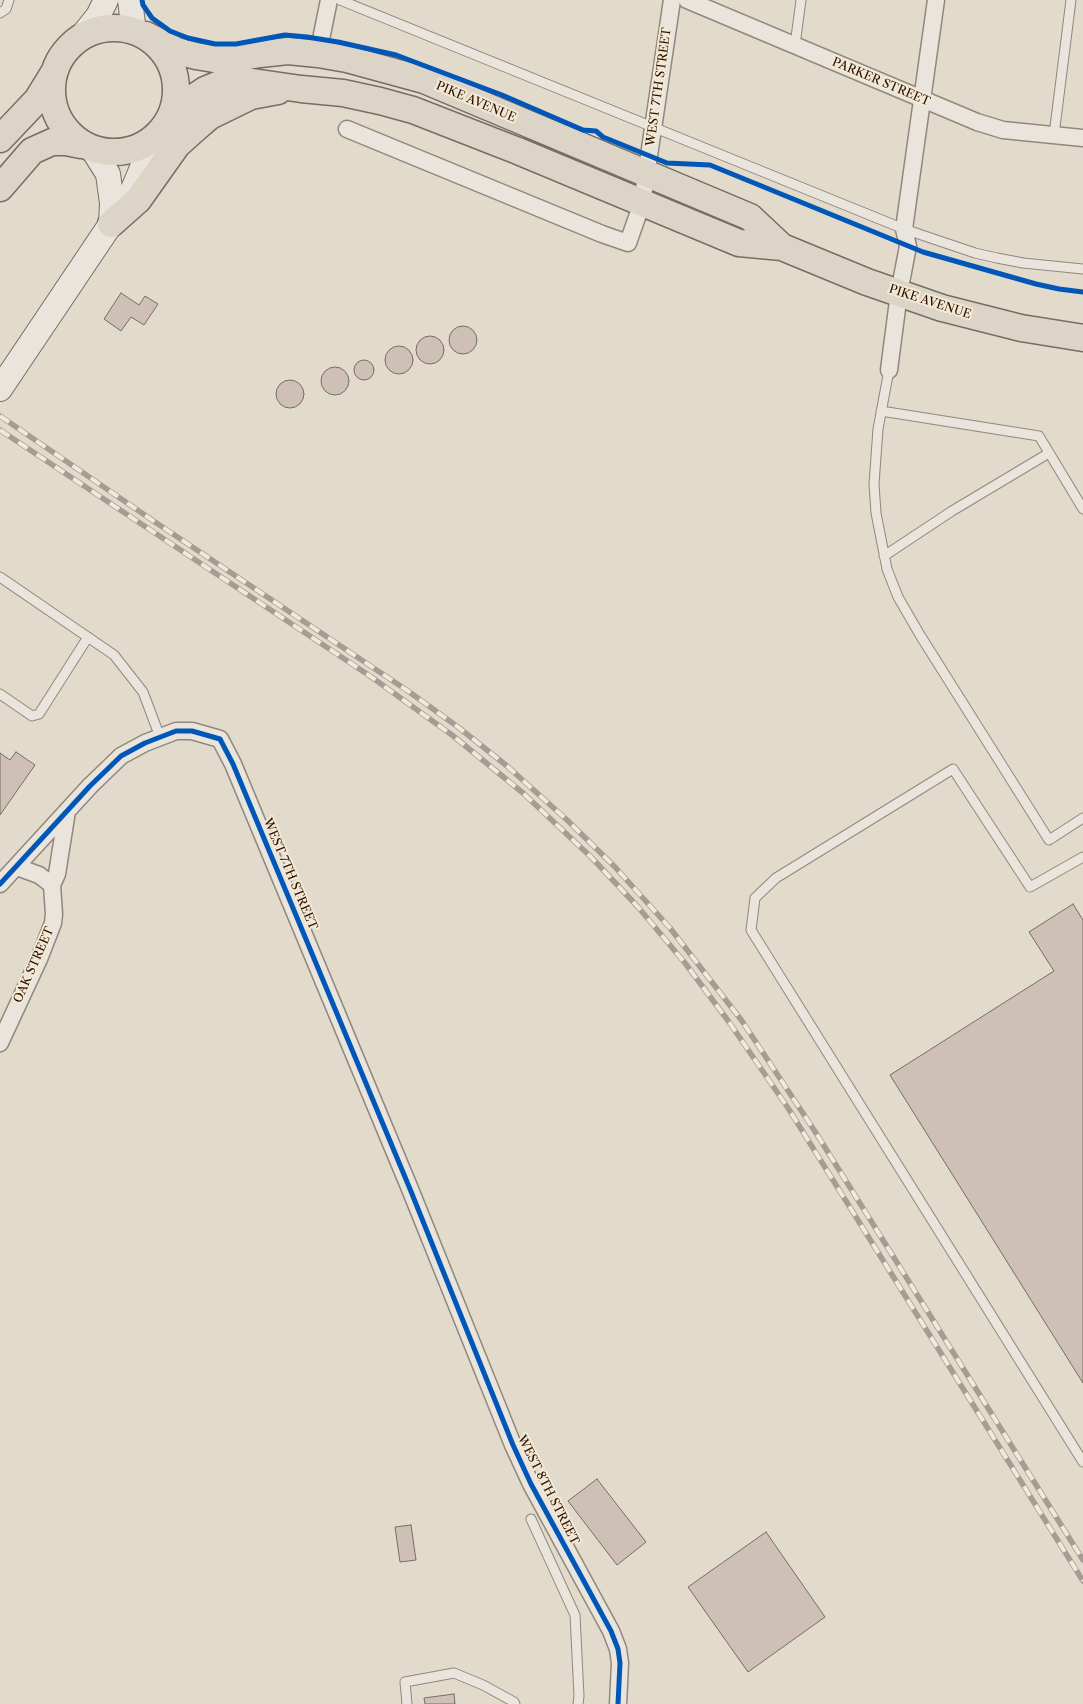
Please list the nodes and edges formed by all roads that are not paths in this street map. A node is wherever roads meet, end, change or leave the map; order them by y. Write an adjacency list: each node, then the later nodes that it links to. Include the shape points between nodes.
1 (9, 0): 11 (lane, via 6,9)
2 (106, 0): 13 (main road)
3 (130, 0): 12 (main road)
4 (329, 0): 15 (street)
5 (340, 0): 19 (lane)
6 (672, 0): 19 (street, WEST 7TH STREET)
7 (687, 0): 14 (street, PARKER STREET)
8 (801, 0): 14 (lane)
9 (936, 0): 18 (street)
10 (1071, 0): 22 (lane)
11 (0, 13)
12 (140, 33): 13 (main road, via 110,28); 15 (main road, PIKE AVENUE, via 177,51 214,59 288,51); 21 (main road, via 166,55 176,81 173,112)
13 (82, 36): 16 (main road, via 68,46)
14 (795, 45): 18 (street, PARKER STREET)
15 (318, 54): 26 (main road, PIKE AVENUE, via 424,80)
16 (53, 74): 24 (main road, via 37,100); 25 (main road, via 53,106 69,133)
17 (301, 89): 21 (main road, PIKE AVENUE, via 239,80 222,83 193,98); 28 (main road, PIKE AVENUE, via 343,93 413,110); 29 (main road, via 251,96 210,116 177,145 138,200)
18 (922, 100): 22 (street, PARKER STREET, via 1003,130); 30 (street)
19 (653, 128): 26 (street, WEST 7TH STREET); 30 (lane)
20 (347, 129): 28 (street, WEST 7TH STREET, via 628,243)
21 (160, 132): 25 (main road, via 142,146 129,150); 29 (main road, via 131,194)
22 (1054, 135): 23 (street, PARKER STREET)
23 (1083, 138)
24 (0, 139)
25 (87, 148): 27 (main road, via 52,142 32,151); 29 (main road, via 108,176)
26 (647, 173): 28 (street, WEST 7TH STREET); 31 (main road, PIKE AVENUE, via 750,217)
27 (0, 188)
28 (642, 203): 31 (main road, PIKE AVENUE, via 739,243)
29 (111, 224): 36 (main road)
30 (904, 229): 32 (lane, via 974,253); 33 (street, via 908,246)
31 (782, 247): 33 (main road, PIKE AVENUE)
32 (1083, 270)
33 (899, 294): 34 (main road, PIKE AVENUE, via 1021,328); 35 (street)
34 (1083, 338)
35 (888, 370): 37 (lane)
36 (0, 389)
37 (882, 411): 38 (lane, via 1039,436); 40 (lane, via 874,484)
38 (1049, 453): 39 (lane); 40 (lane)
39 (1083, 509)
40 (884, 556): 46 (lane, via 898,597 920,635 1049,840)
41 (0, 577): 42 (lane)
42 (88, 637): 43 (lane, via 38,714 32,716); 44 (lane, via 114,655 143,692)
43 (0, 694)
44 (160, 736): 45 (street, WEST 7TH STREET, via 121,756); 52 (street, WEST 7TH STREET, via 182,730 220,739)
45 (67, 811): 48 (street, WEST 7TH STREET); 50 (street, OAK STREET, via 57,874)
46 (1083, 818)
47 (1083, 857): 53 (lane, via 1030,888 953,769 776,878 755,898 751,930)
48 (17, 867): 49 (street); 50 (street, via 39,875)
49 (0, 884)
50 (52, 885): 51 (street, OAK STREET, via 53,923)
51 (0, 1042)
52 (437, 1258): 58 (street, WEST 8TH STREET, via 530,1484 612,1632 620,1663)
53 (1083, 1462)
54 (531, 1519): 57 (lane, via 575,1615)
55 (407, 1704): 56 (lane, via 405,1682 454,1673)
56 (515, 1704)
57 (578, 1704)
58 (618, 1704)

